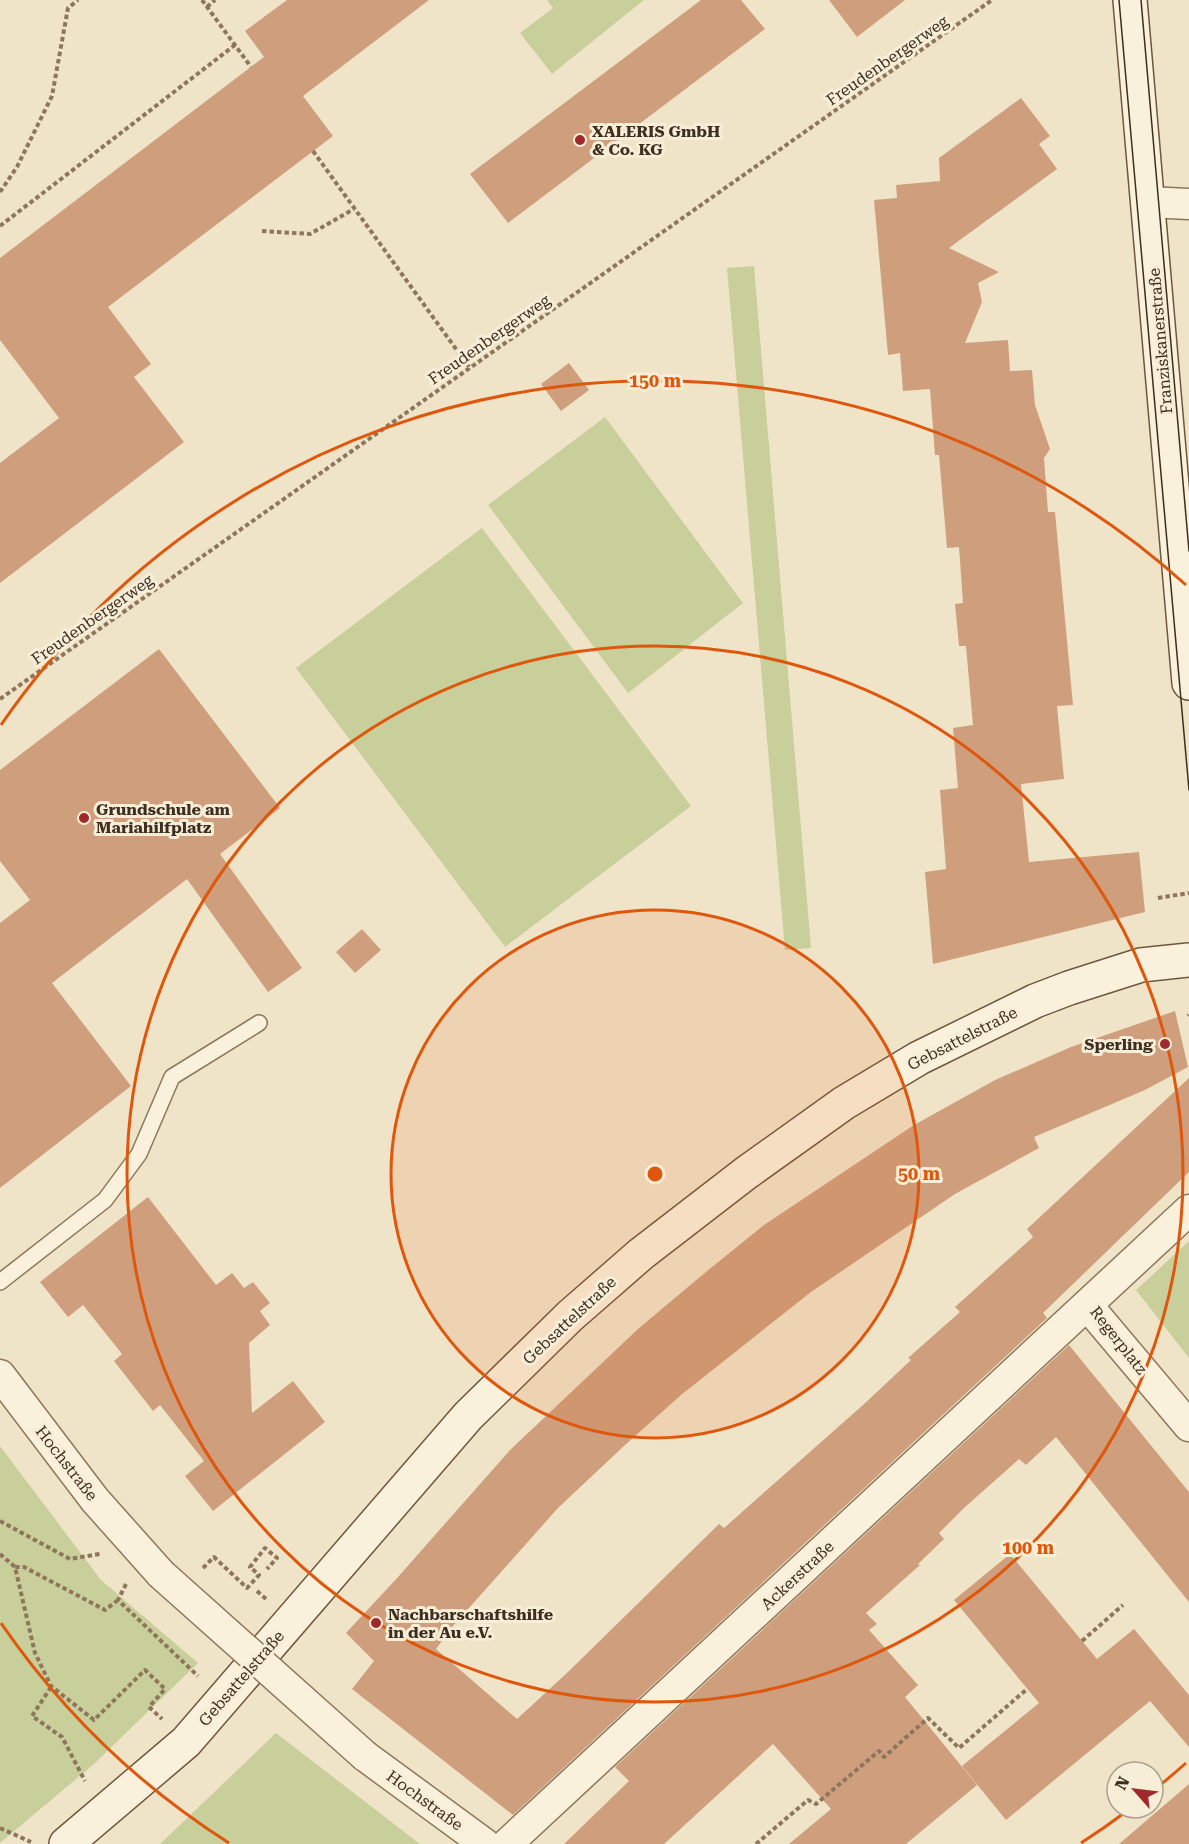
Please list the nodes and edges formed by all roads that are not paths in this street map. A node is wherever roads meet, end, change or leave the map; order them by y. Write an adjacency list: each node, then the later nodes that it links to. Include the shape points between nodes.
1 (1130, 0): 2 (street, Franziskanerstraße)
2 (1148, 202): 3 (street); 4 (street, Franziskanerstraße)
3 (1189, 204)
4 (1189, 682)
5 (1189, 960): 12 (street, Gebsattelstraße, via 1141,965 1069,988 919,1058 844,1103 641,1254 570,1316 468,1416 186,1742)
6 (259, 1023): 8 (lane, via 172,1077 139,1154 105,1200)
7 (1189, 1210): 9 (street, Regerplatz)
8 (0, 1282)
9 (1087, 1305): 11 (street, Regerplatz); 14 (street, Ackerstraße)
10 (0, 1376): 13 (street, Hochstraße, bridge, via 95,1500 161,1574 365,1756)
11 (1189, 1426)
12 (66, 1844)
13 (485, 1844)
14 (507, 1844)

